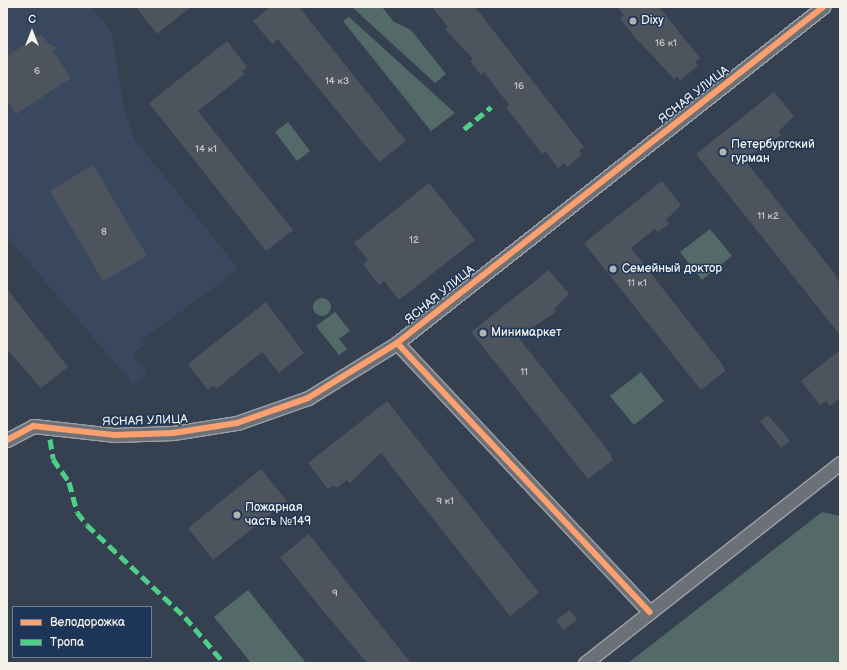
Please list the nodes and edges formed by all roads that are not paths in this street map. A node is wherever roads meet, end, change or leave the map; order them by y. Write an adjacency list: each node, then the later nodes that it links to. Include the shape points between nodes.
1 (823, 7): 2 (street, ЯСНАЯ УЛИЦА)
2 (397, 344): 3 (street, ЯСНАЯ УЛИЦА, via 308,398 237,422 173,433 114,435 33,426); 5 (street)
3 (7, 440)
4 (840, 463): 5 (street)
5 (650, 612): 6 (street)
6 (585, 663)

